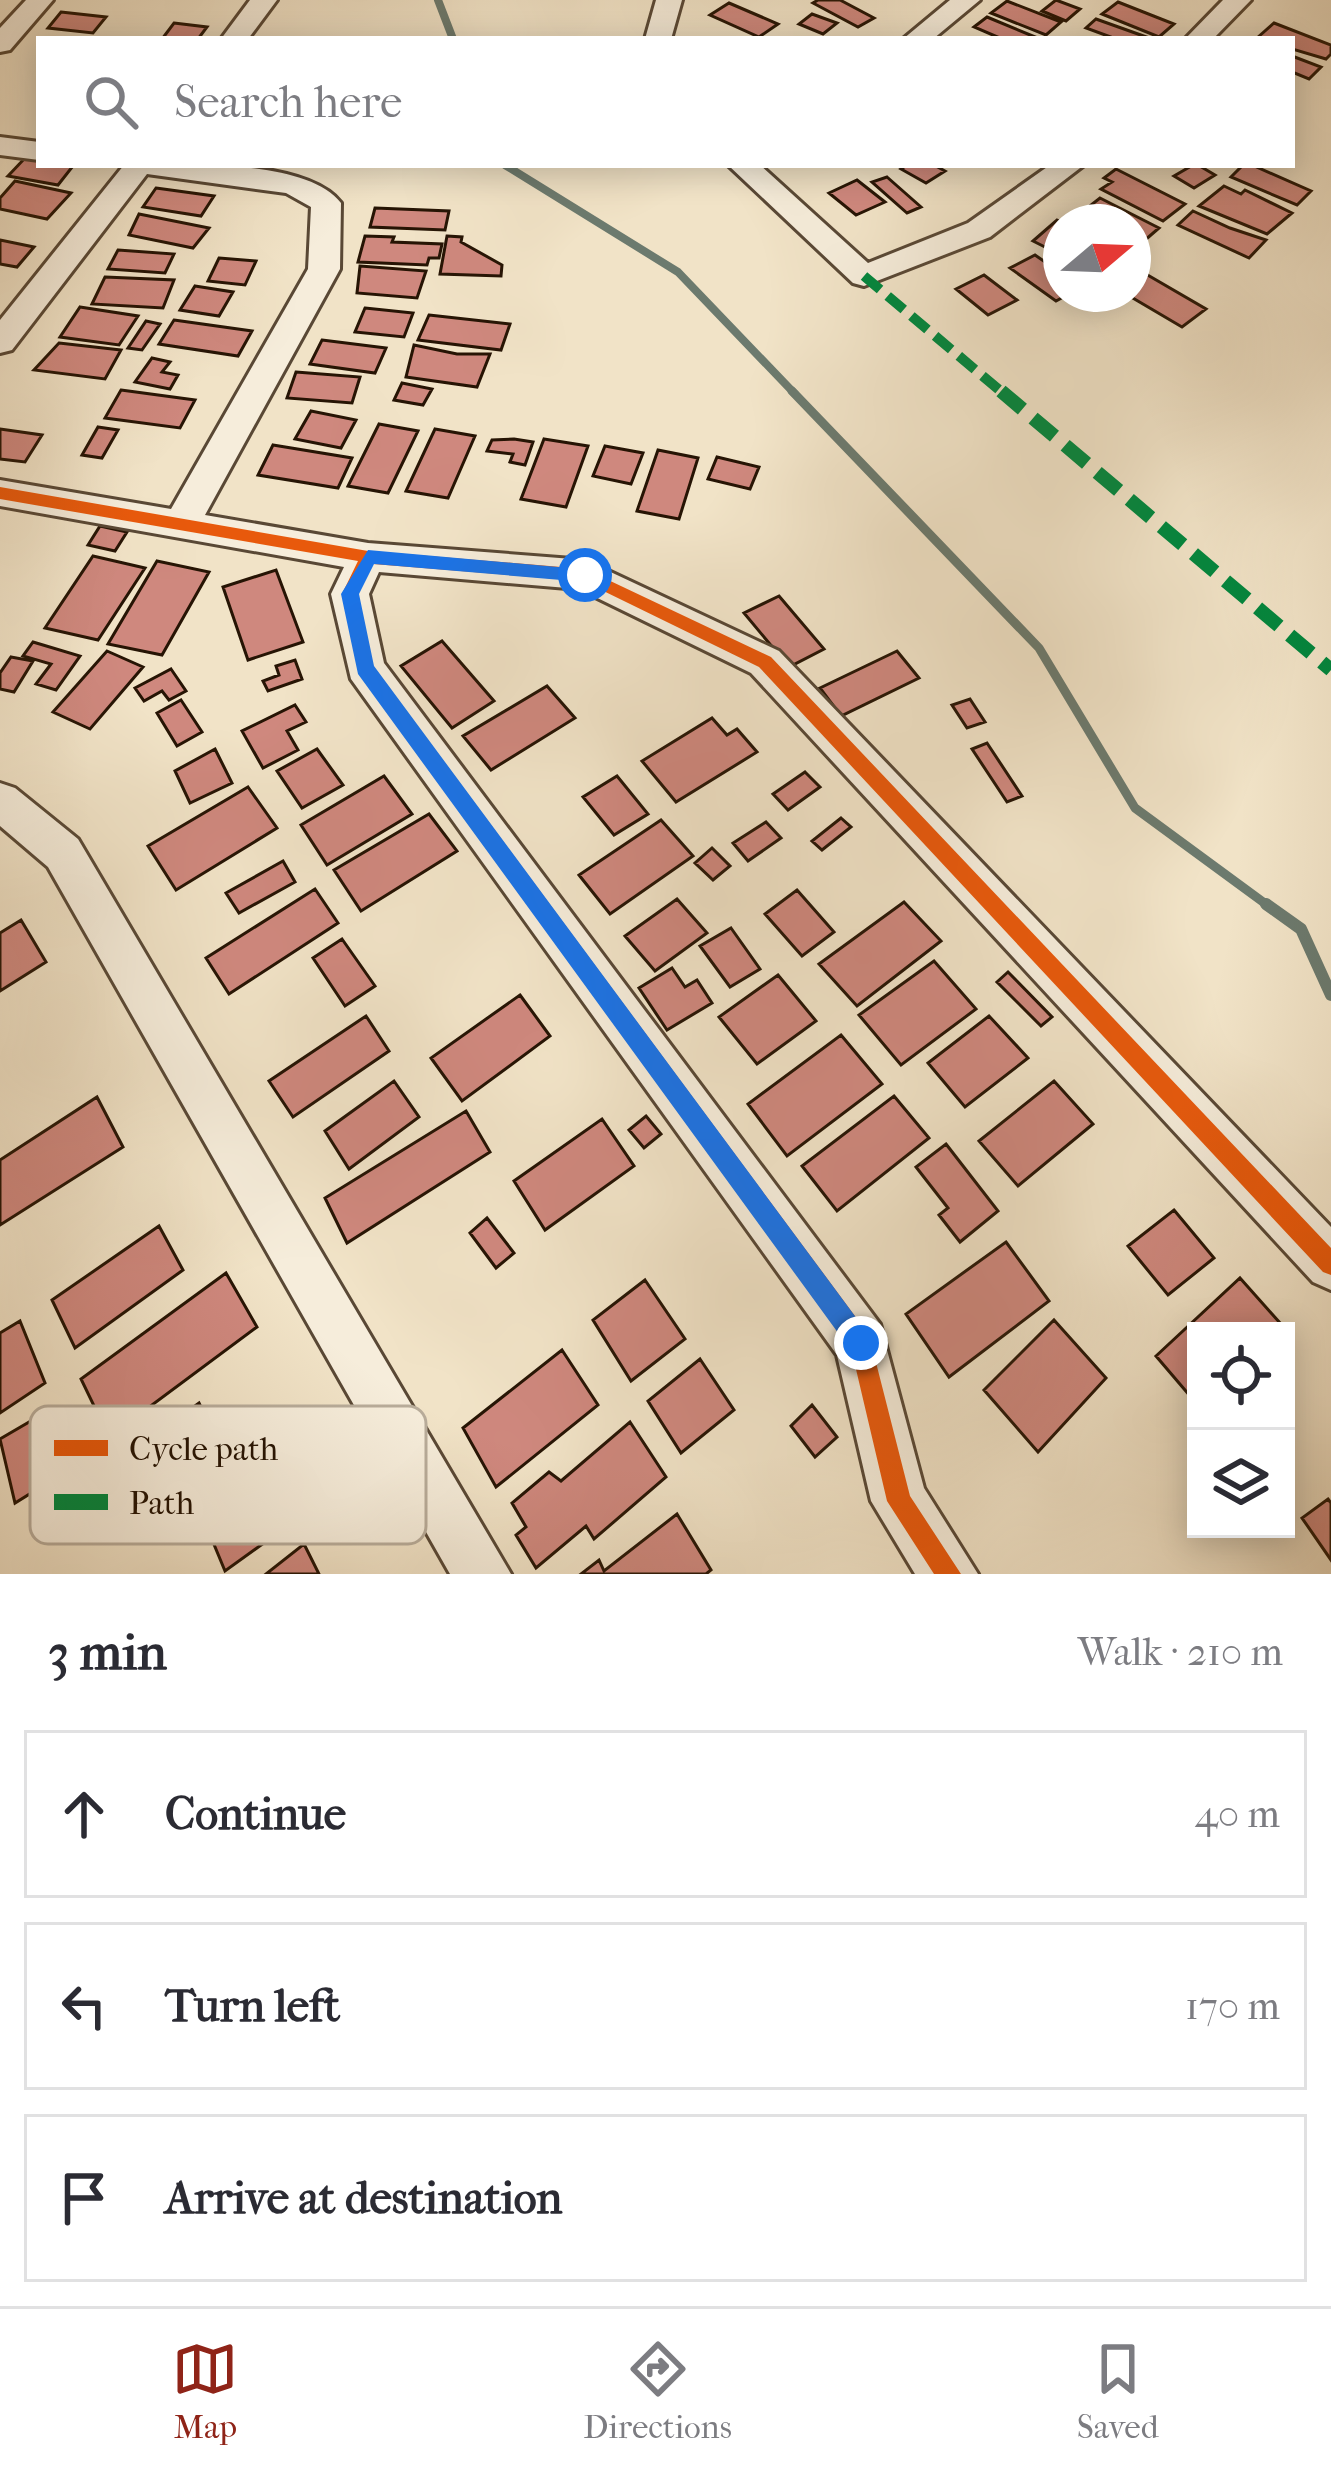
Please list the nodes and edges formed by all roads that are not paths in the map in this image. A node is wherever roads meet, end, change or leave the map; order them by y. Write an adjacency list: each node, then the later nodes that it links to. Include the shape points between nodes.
1 (40, 0): 10 (street)
2 (263, 0): 6 (street)
3 (669, 0): 7 (street)
4 (967, 0): 8 (street)
5 (1238, 0): 9 (street)
6 (236, 36)
7 (658, 36)
8 (920, 36)
9 (1201, 36)
10 (0, 44)
11 (0, 146): 12 (street)
12 (36, 152)
13 (139, 168): 17 (street)
14 (165, 168): 19 (street, via 294,184 326,203 324,269)
15 (746, 168): 16 (street, via 864,276 979,230)
16 (1065, 168)
17 (0, 342)
18 (0, 493): 19 (street)
19 (183, 521): 20 (street)
20 (368, 557): 22 (street, via 585,575 765,662); 26 (street, via 350,594 365,668 861,1343 899,1501)
21 (0, 801): 23 (street, via 63,853)
22 (1331, 1264)
23 (384, 1406)
24 (426, 1478): 25 (street)
25 (482, 1574)
26 (949, 1574)

